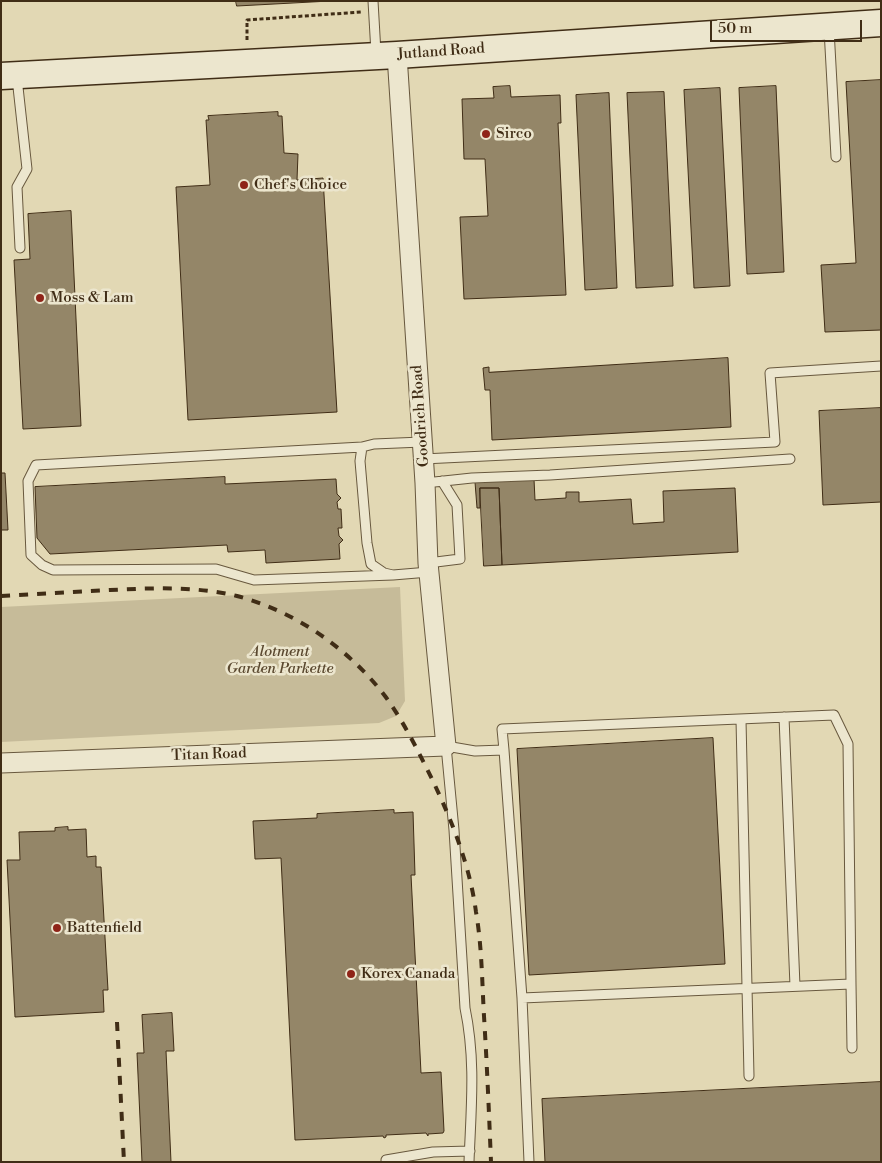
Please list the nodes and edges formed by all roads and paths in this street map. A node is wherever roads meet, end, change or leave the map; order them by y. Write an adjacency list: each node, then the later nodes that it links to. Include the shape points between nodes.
1 (373, 1): 2 (lane)
2 (373, 12): 5 (lane); 6 (path, via 247,20)
3 (881, 23): 4 (street, Jutland Road)
4 (829, 26): 5 (street, Jutland Road); 8 (lane)
5 (387, 56): 6 (street, Jutland Road); 12 (street, Goodrich Road)
6 (248, 63): 7 (street, Jutland Road)
7 (9, 75): 9 (lane, via 27,169 16,187)
8 (836, 157)
9 (20, 248)
10 (881, 366): 12 (lane, via 770,374 775,442)
11 (362, 446): 12 (lane, via 374,444); 16 (lane, via 360,461 371,564); 16 (lane, via 36,465 28,481 31,555 53,570 216,569 254,580)
12 (423, 450): 14 (street, Goodrich Road)
13 (790, 459): 14 (lane)
14 (434, 482): 15 (street, Goodrich Road); 15 (lane, via 457,505 460,559)
15 (429, 568): 16 (lane); 19 (street, Goodrich Road)
16 (393, 576)
17 (784, 717): 18 (lane); 22 (lane, via 834,715 848,744); 23 (lane)
18 (741, 720): 20 (lane, via 502,729); 24 (lane)
19 (446, 746): 20 (lane, via 474,751); 21 (street, Titan Road); 28 (lane, via 465,1008 473,1065)
20 (504, 750): 25 (lane)
21 (1, 762)
22 (851, 984): 23 (lane); 26 (lane)
23 (795, 986): 24 (lane)
24 (747, 988): 25 (lane); 27 (lane)
25 (522, 998): 31 (lane)
26 (852, 1048)
27 (749, 1076)
28 (470, 1151): 29 (lane, via 433,1152); 30 (lane)
29 (386, 1160)
30 (469, 1162)
31 (529, 1162)

